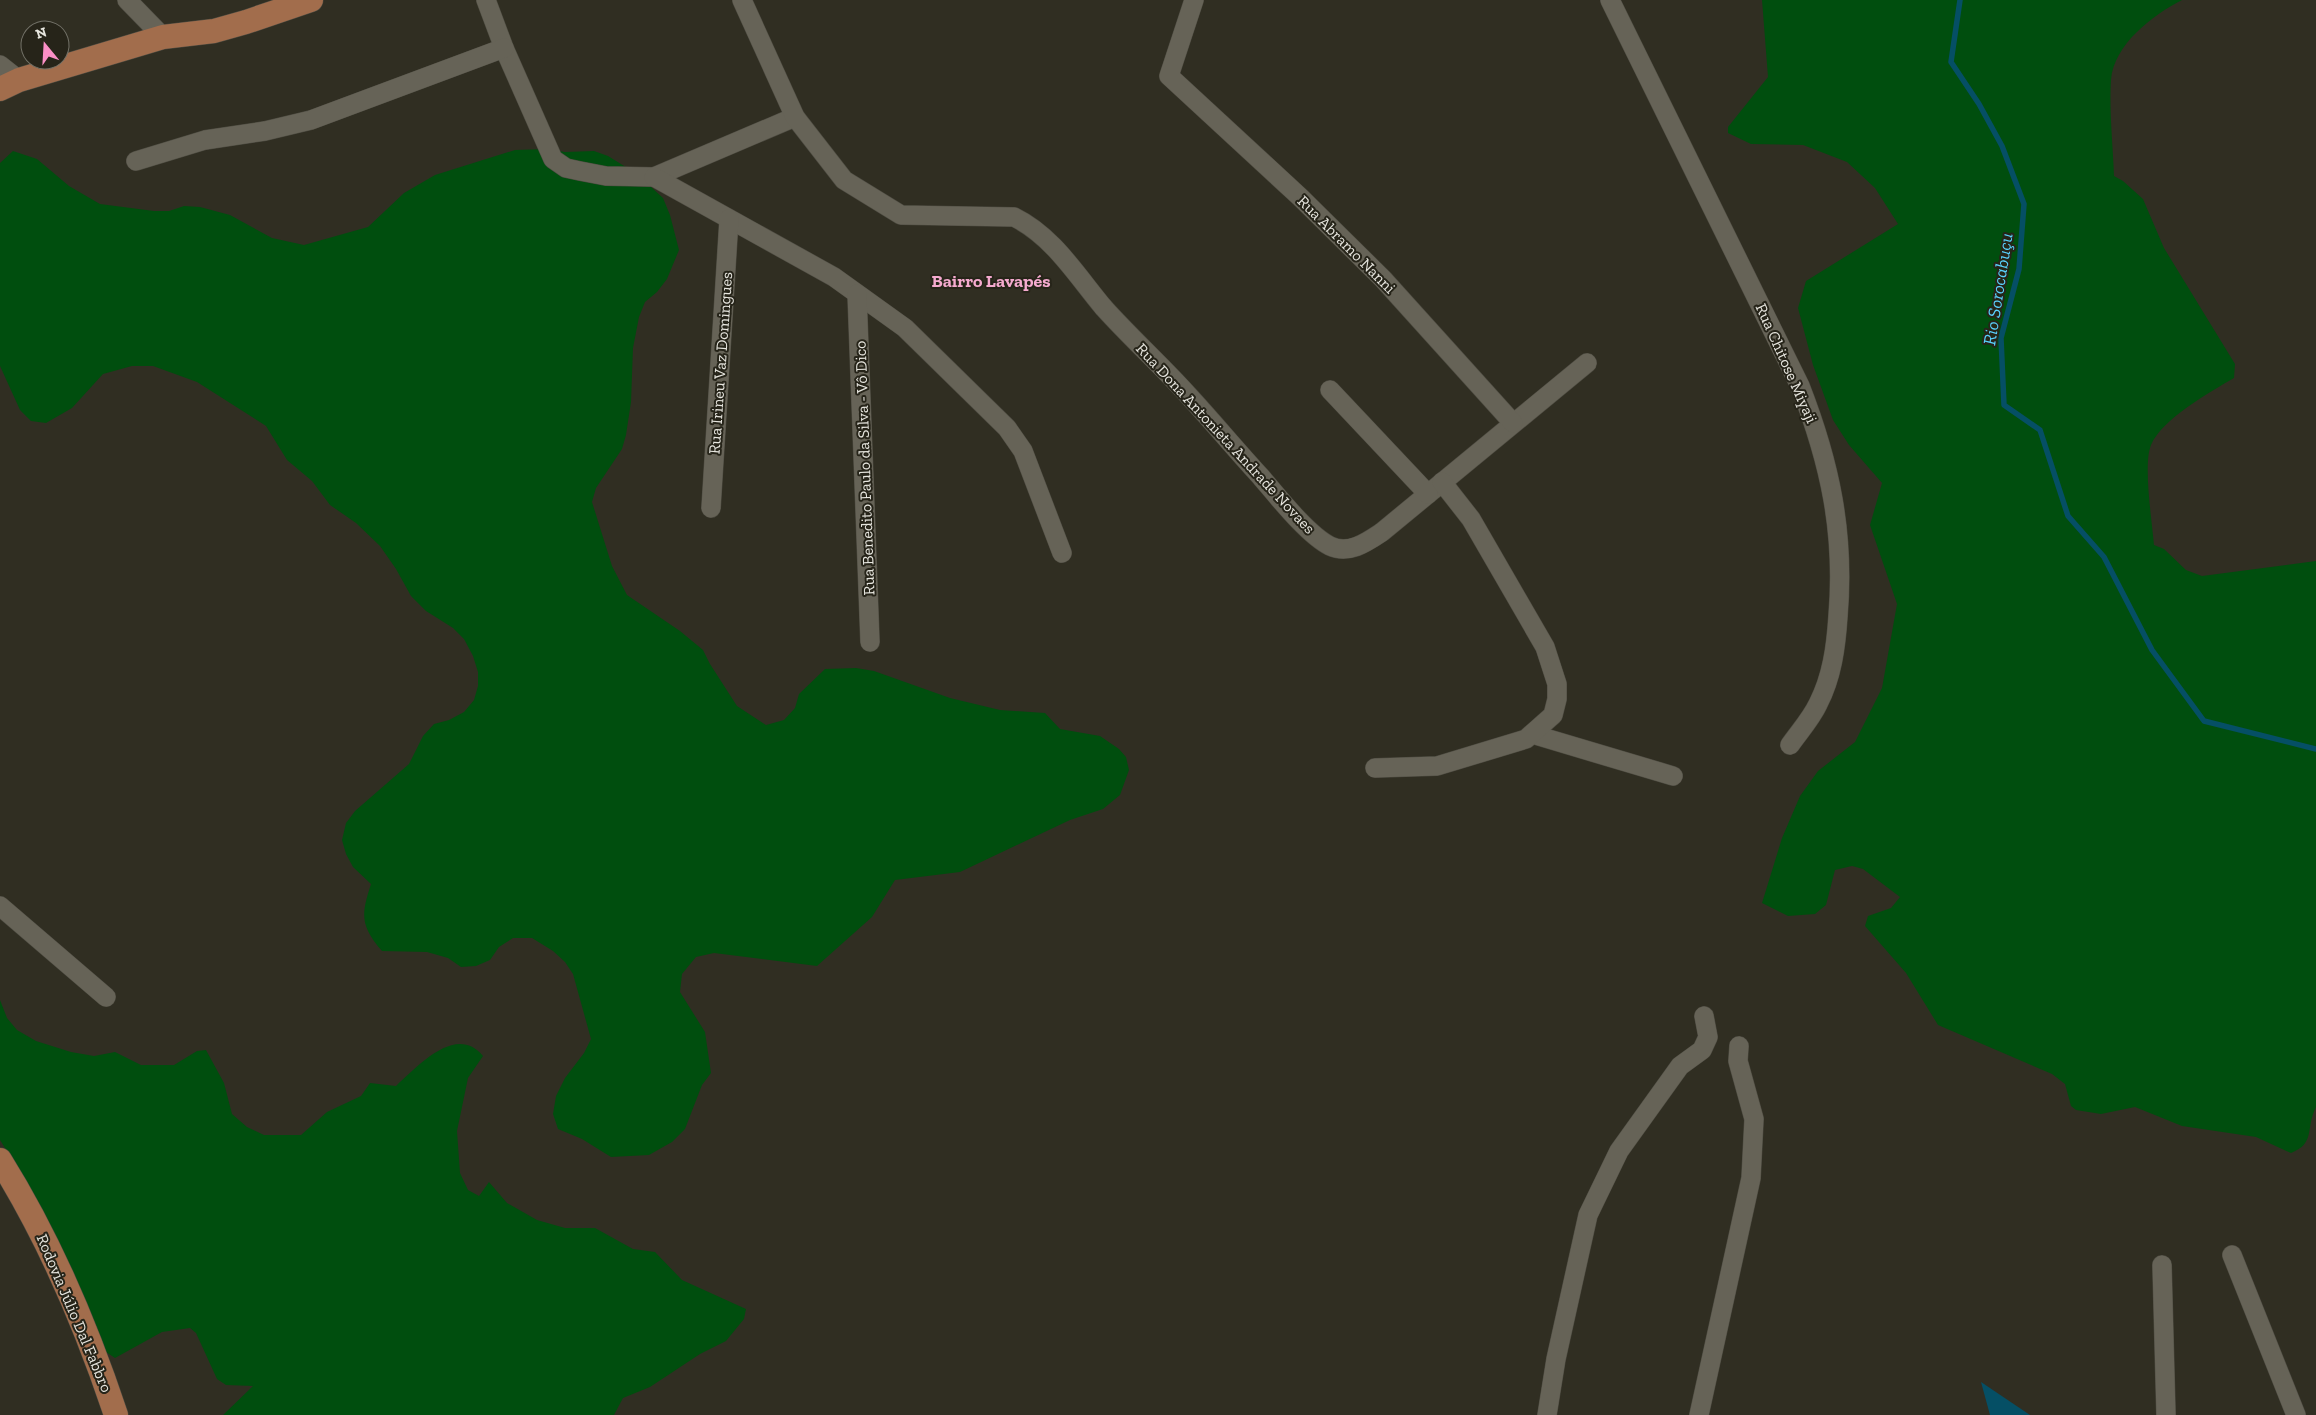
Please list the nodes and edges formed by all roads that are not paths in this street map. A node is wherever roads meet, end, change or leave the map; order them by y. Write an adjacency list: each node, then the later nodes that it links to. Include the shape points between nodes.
1 (127, 0): 7 (street)
2 (311, 0): 7 (main road, via 214,30)
3 (486, 0): 8 (street)
4 (742, 0): 11 (street)
5 (1194, 0): 18 (street, Rua Abramo Nanni, via 1169,76 1383,279)
6 (1610, 0): 25 (street, Rua Chitose Miyaji, via 1800,386 1817,428 1828,471 1840,552 1837,638 1830,674 1818,706)
7 (163, 37): 10 (main road)
8 (504, 48): 12 (street, via 311,120 206,140); 13 (street, via 553,159 566,168 597,174)
9 (0, 65): 10 (street)
10 (9, 84)
11 (795, 117): 13 (street); 20 (street, Rua Dona Antonieta Andrade Novaes, via 844,180 902,215 1014,217 1027,224 1080,275 1104,308 1282,500 1316,536 1331,546 1351,549 1364,544)
12 (136, 161)
13 (654, 177): 14 (street)
14 (729, 218): 15 (street, via 834,277); 21 (street, Rua Irineu Vaz Domingues)
15 (857, 294): 22 (street, via 904,328 1007,428 1023,451); 23 (street, Rua Benedito Paulo da Silva - Vô Dico)
16 (1587, 363): 18 (street, Rua Dona Antonieta Andrade Novaes)
17 (1330, 390): 20 (street)
18 (1513, 423): 19 (street, Rua Dona Antonieta Andrade Novaes)
19 (1442, 482): 20 (street, Rua Dona Antonieta Andrade Novaes); 24 (street, via 1471,519 1492,554 1545,646 1553,668 1557,699 1552,715)
20 (1428, 494)
21 (711, 508)
22 (1062, 553)
23 (870, 642)
24 (1532, 734): 26 (street, via 1526,739 1437,766); 27 (street)
25 (1790, 745)
26 (1376, 768)
27 (1673, 776)
28 (0, 906): 29 (street)
29 (106, 997)
30 (1704, 1016): 36 (street, via 1708,1037 1702,1050 1680,1066 1619,1151 1588,1215)
31 (1739, 1046): 37 (street, via 1738,1061 1754,1119 1751,1178)
32 (2, 1166): 35 (main road, Rodovia Júlio Dal Fabbro, via 54,1254)
33 (2232, 1255): 39 (street)
34 (2162, 1265): 38 (street)
35 (116, 1415)
36 (1547, 1415)
37 (1699, 1415)
38 (2166, 1415)
39 (2296, 1415)

